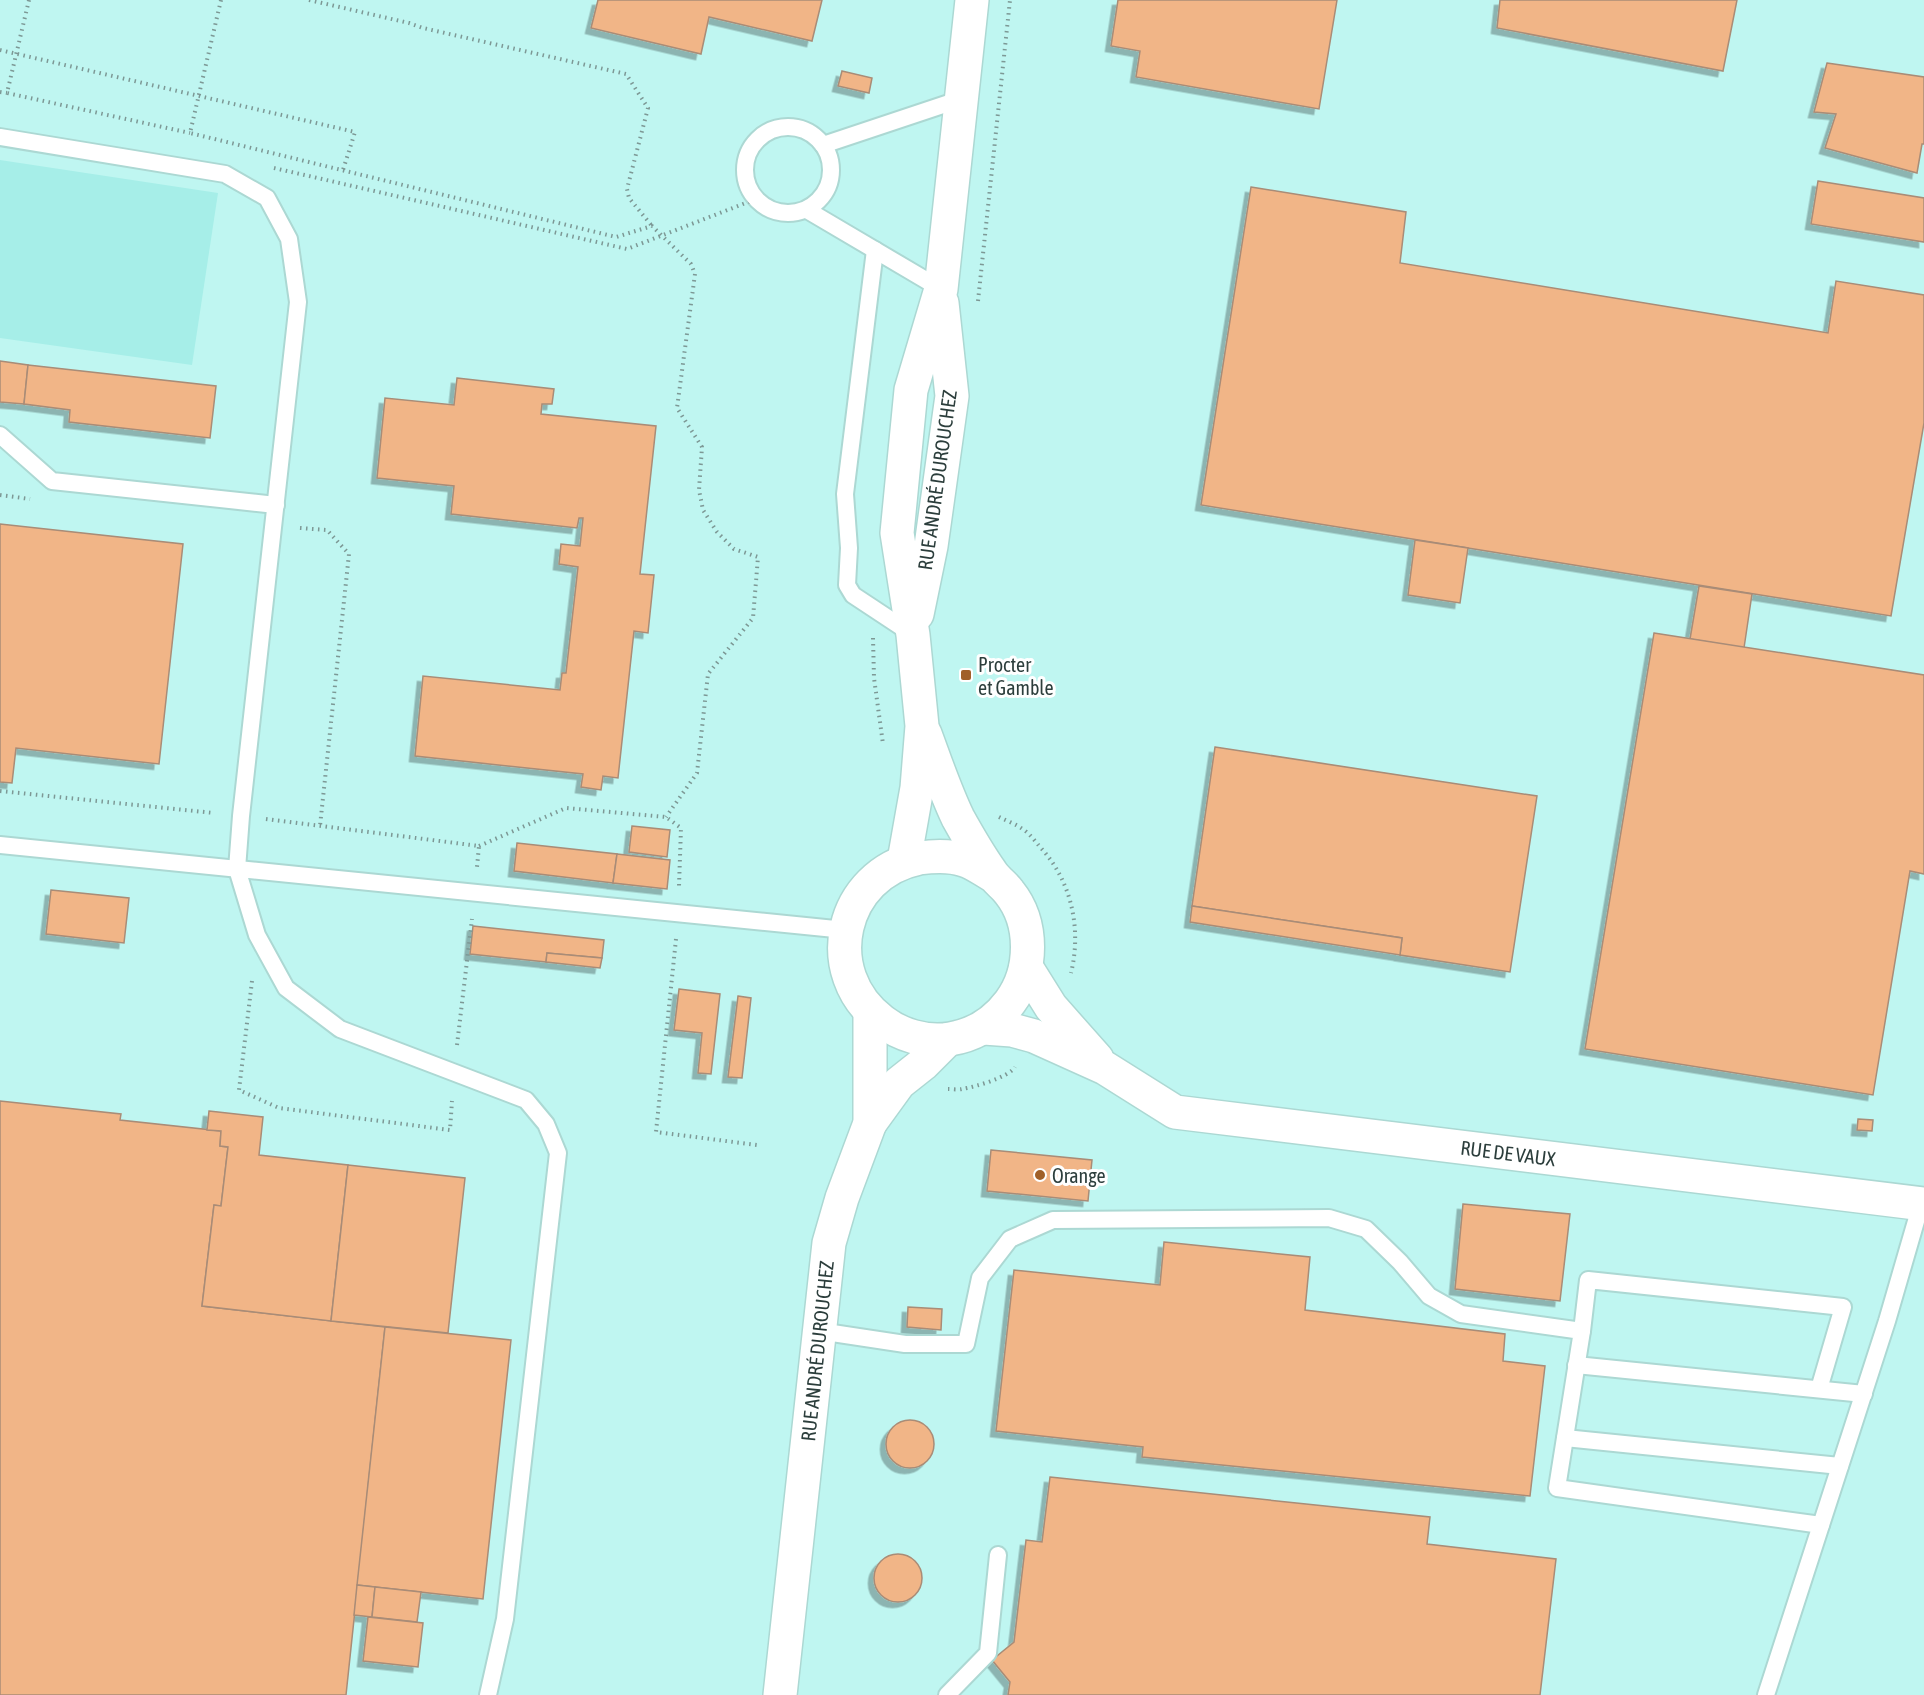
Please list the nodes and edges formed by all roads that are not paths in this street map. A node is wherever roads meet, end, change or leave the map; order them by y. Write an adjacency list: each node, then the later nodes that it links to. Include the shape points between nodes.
1 (972, 0): 2 (main road, RUE ANDRÉ DUROUCHEZ)
2 (961, 99): 4 (lane); 7 (main road, RUE ANDRÉ DUROUCHEZ)
3 (0, 137): 9 (lane, via 225,174 267,198 289,239 298,302)
4 (823, 145): 5 (lane, via 830,158 828,188); 5 (lane, via 800,129 771,130 750,149 745,163 750,191 763,206 792,214)
5 (807, 210): 6 (lane)
6 (875, 250): 7 (lane); 10 (lane, via 845,494 847,585 853,595)
7 (941, 289): 10 (main road, RUE ANDRÉ DUROUCHEZ, via 952,396 931,546)
8 (0, 435): 9 (lane, via 52,481)
9 (276, 505): 14 (lane)
10 (913, 635): 11 (main road, RUE ANDRÉ DUROUCHEZ)
11 (922, 726): 13 (main road, RUE ANDRÉ DUROUCHEZ, via 917,788); 15 (main road, via 958,816)
12 (0, 845): 14 (lane)
13 (904, 861): 15 (main road, via 934,855 965,860); 16 (main road, via 883,872 866,888 853,907)
14 (237, 869): 16 (lane); 33 (lane, via 257,935 286,988 340,1029 526,1100 546,1124 558,1153 506,1619)
15 (992, 875): 17 (main road, via 1010,893 1022,916 1028,941)
16 (845, 930): 18 (main road, via 844,960 853,988)
17 (1026, 967): 19 (main road, via 1018,991 1003,1012); 21 (main road, RUE DE VAUX, via 1051,1007)
18 (870, 1012): 20 (main road, via 892,1029 919,1039); 22 (main road, RUE ANDRÉ DUROUCHEZ)
19 (984, 1028): 20 (main road); 21 (main road, RUE DE VAUX, via 1034,1036)
20 (947, 1040): 22 (main road, via 899,1083)
21 (1104, 1068): 23 (main road, RUE DE VAUX, via 1175,1112)
22 (870, 1123): 24 (main road, RUE ANDRÉ DUROUCHEZ, via 829,1243)
23 (1923, 1204): 28 (lane)
24 (819, 1330): 25 (lane, via 905,1344 966,1344 980,1278 1010,1239 1053,1220 1329,1218 1366,1229 1429,1296 1461,1314); 34 (main road, RUE ANDRÉ DUROUCHEZ)
25 (1582, 1331): 26 (lane); 27 (lane, via 1588,1280 1843,1307)
26 (1576, 1365): 27 (lane); 29 (lane)
27 (1819, 1389): 28 (lane)
28 (1864, 1394): 30 (lane)
29 (1565, 1438): 30 (lane); 31 (lane, via 1557,1488)
30 (1840, 1466): 31 (lane)
31 (1821, 1525): 36 (lane)
32 (998, 1555): 35 (lane, via 988,1653)
33 (488, 1695)
34 (780, 1695)
35 (947, 1695)
36 (1766, 1695)

